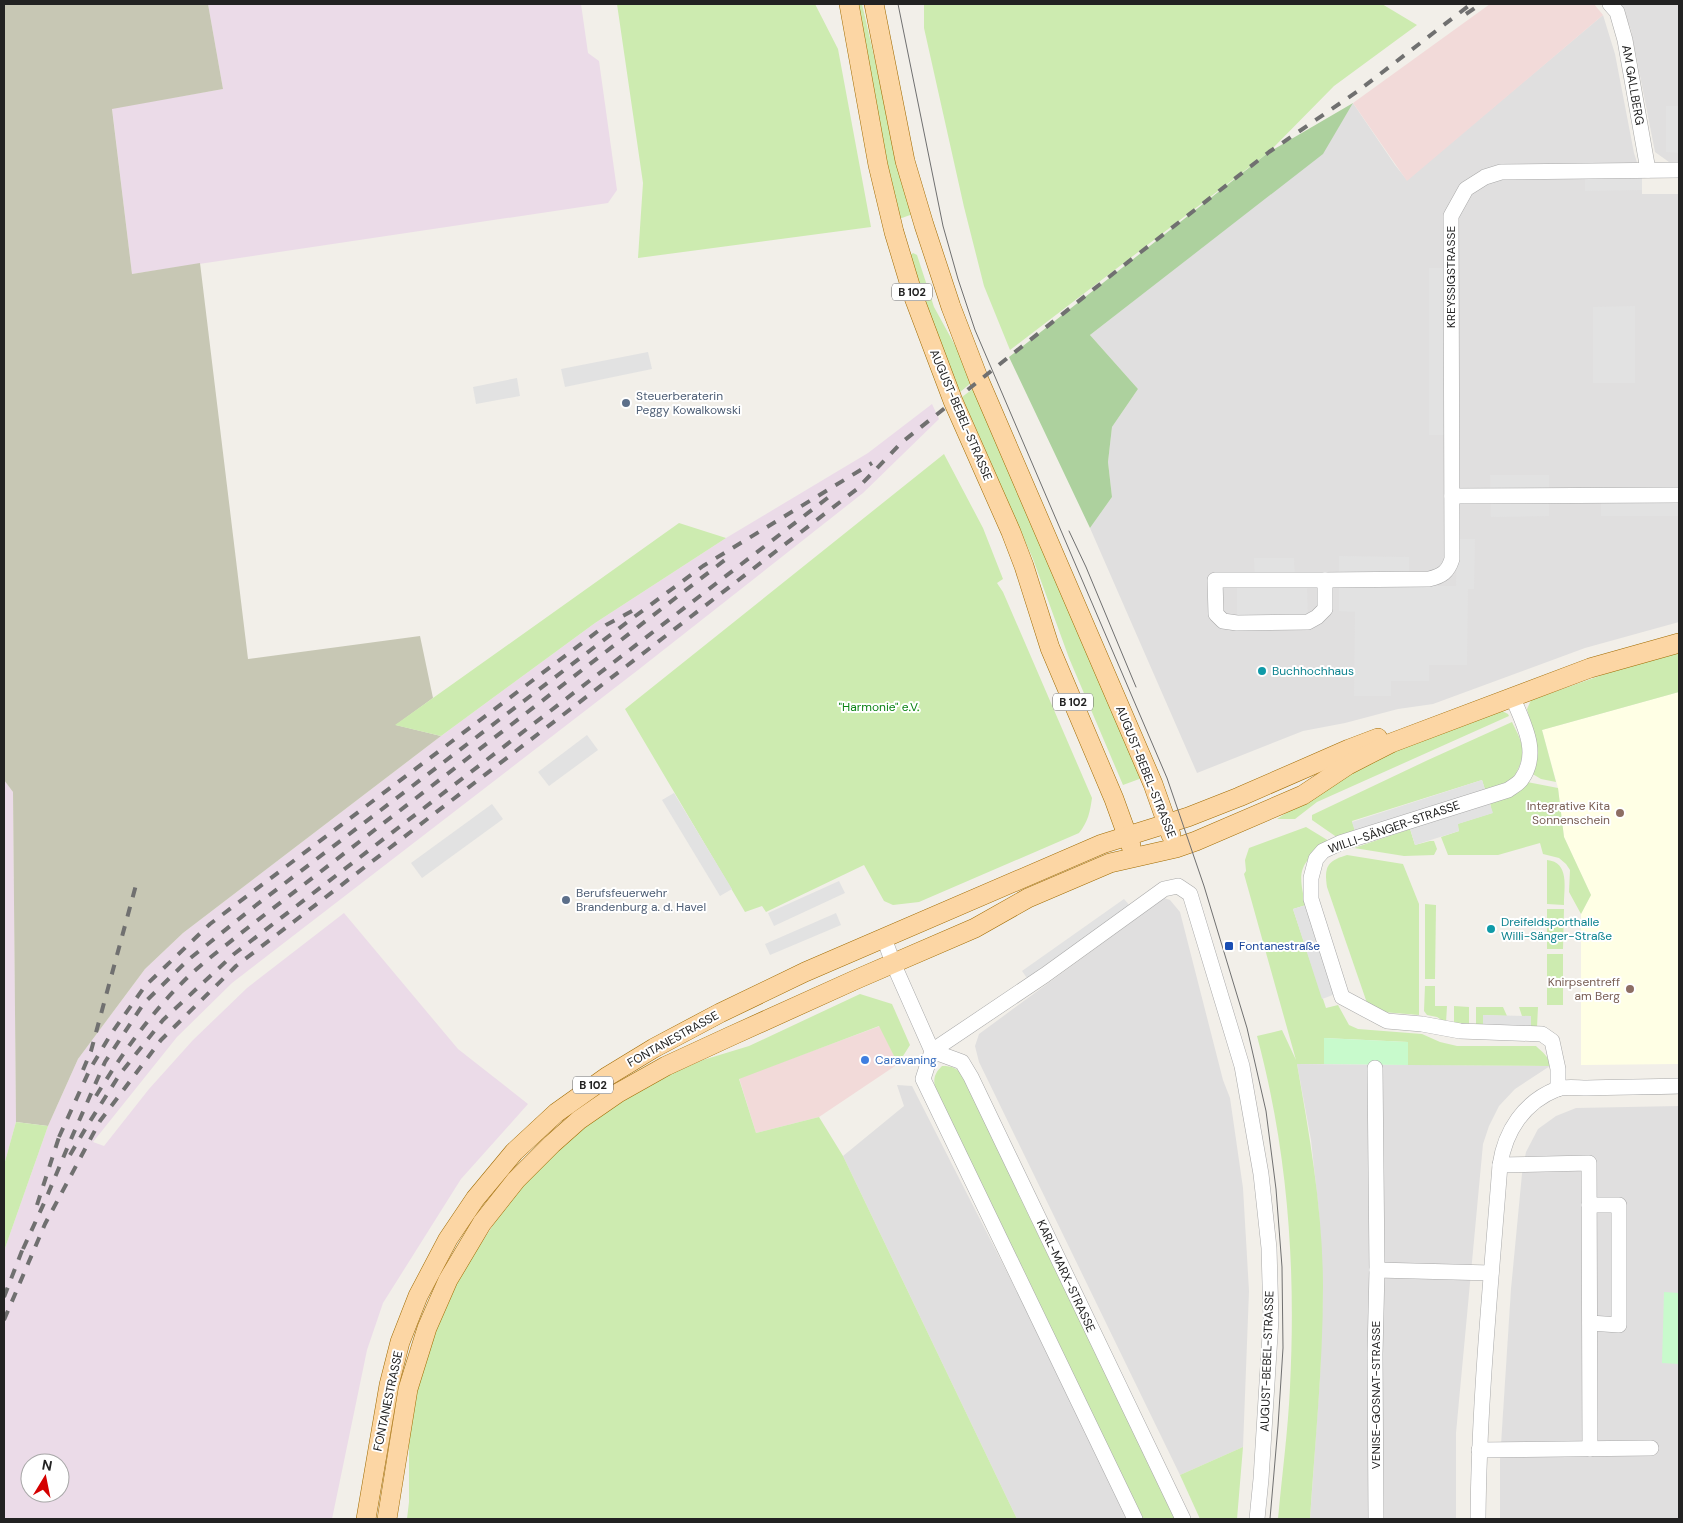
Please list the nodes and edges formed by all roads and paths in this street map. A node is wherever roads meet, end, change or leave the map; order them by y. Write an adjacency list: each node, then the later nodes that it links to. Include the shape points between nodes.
1 (849, 4): 13 (main road, AUGUST-BEBEL-STRASSE / B 102, via 878,165 913,295 953,401 1011,532 1050,648)
2 (874, 4): 12 (main road, AUGUST-BEBEL-STRASSE / B 102, via 905,161 951,307 979,380 1153,784)
3 (1610, 4): 4 (street, AM GALLBERG, via 1617,12 1625,40)
4 (1648, 170): 5 (street, KREYSSIGSTRASSE); 7 (street, KREYSSIGSTRASSE, via 1502,172 1485,177 1466,189 1451,216)
5 (1679, 170)
6 (1679, 495): 7 (street)
7 (1452, 496): 8 (street, KREYSSIGSTRASSE, via 1452,559 1440,576 1414,580)
8 (1325, 580): 8 (street, KREYSSIGSTRASSE, via 1215,580 1216,614 1223,621 1237,623 1308,622 1325,609)
9 (1679, 643): 10 (main road, via 1590,668)
10 (1512, 696): 11 (main road); 21 (street, WILLI-SÄNGER-STRASSE, via 1530,739 1530,760 1520,781 1508,790 1323,851 1316,859 1311,878 1311,899 1342,997 1387,1021 1460,1031 1542,1034 1552,1041)
11 (1447, 722): 12 (main road, via 1391,734 1349,749); 14 (main road, via 1391,743 1348,765 1303,795)
12 (1167, 825): 13 (main road, FONTANESTRASSE); 14 (main road, AUGUST-BEBEL-STRASSE / B 102)
13 (1128, 835): 15 (main road, AUGUST-BEBEL-STRASSE); 16 (main road, FONTANESTRASSE / B 102)
14 (1176, 848): 15 (main road, AUGUST-BEBEL-STRASSE / B 102)
15 (1135, 857): 17 (main road, FONTANESTRASSE / B 102, via 1110,863 1028,898 976,928)
16 (884, 938): 17 (street); 30 (main road, FONTANESTRASSE / B 102, via 763,991 654,1048 556,1113 514,1152 461,1218 433,1265 408,1318 389,1385)
17 (893, 963): 18 (street); 31 (main road, FONTANESTRASSE / B 102, via 633,1083 572,1126 516,1180 467,1245 427,1328 408,1389)
18 (932, 1051): 32 (street, via 923,1079); 33 (street, KARL-MARX-STRASSE, via 962,1062); 34 (street, AUGUST-BEBEL-STRASSE, via 1164,888 1178,886 1190,894 1242,1066 1261,1174 1269,1248 1271,1319)
19 (1375, 1068): 24 (street, VENISE-GOSNAT-STRASSE)
20 (1679, 1086): 21 (street)
21 (1558, 1089): 22 (street, via 1532,1103 1515,1122 1506,1138)
22 (1500, 1165): 23 (street, via 1589,1163); 25 (street)
23 (1589, 1205): 26 (street); 26 (street, via 1619,1205 1619,1325)
24 (1377, 1270): 25 (street); 35 (street, VENISE-GOSNAT-STRASSE)
25 (1491, 1273): 29 (street)
26 (1590, 1323): 28 (street)
27 (1652, 1448): 28 (street)
28 (1590, 1449): 29 (street)
29 (1479, 1450): 36 (street)
30 (366, 1519)
31 (387, 1519)
32 (1135, 1519)
33 (1182, 1519)
34 (1257, 1519)
35 (1376, 1519)
36 (1478, 1519)

